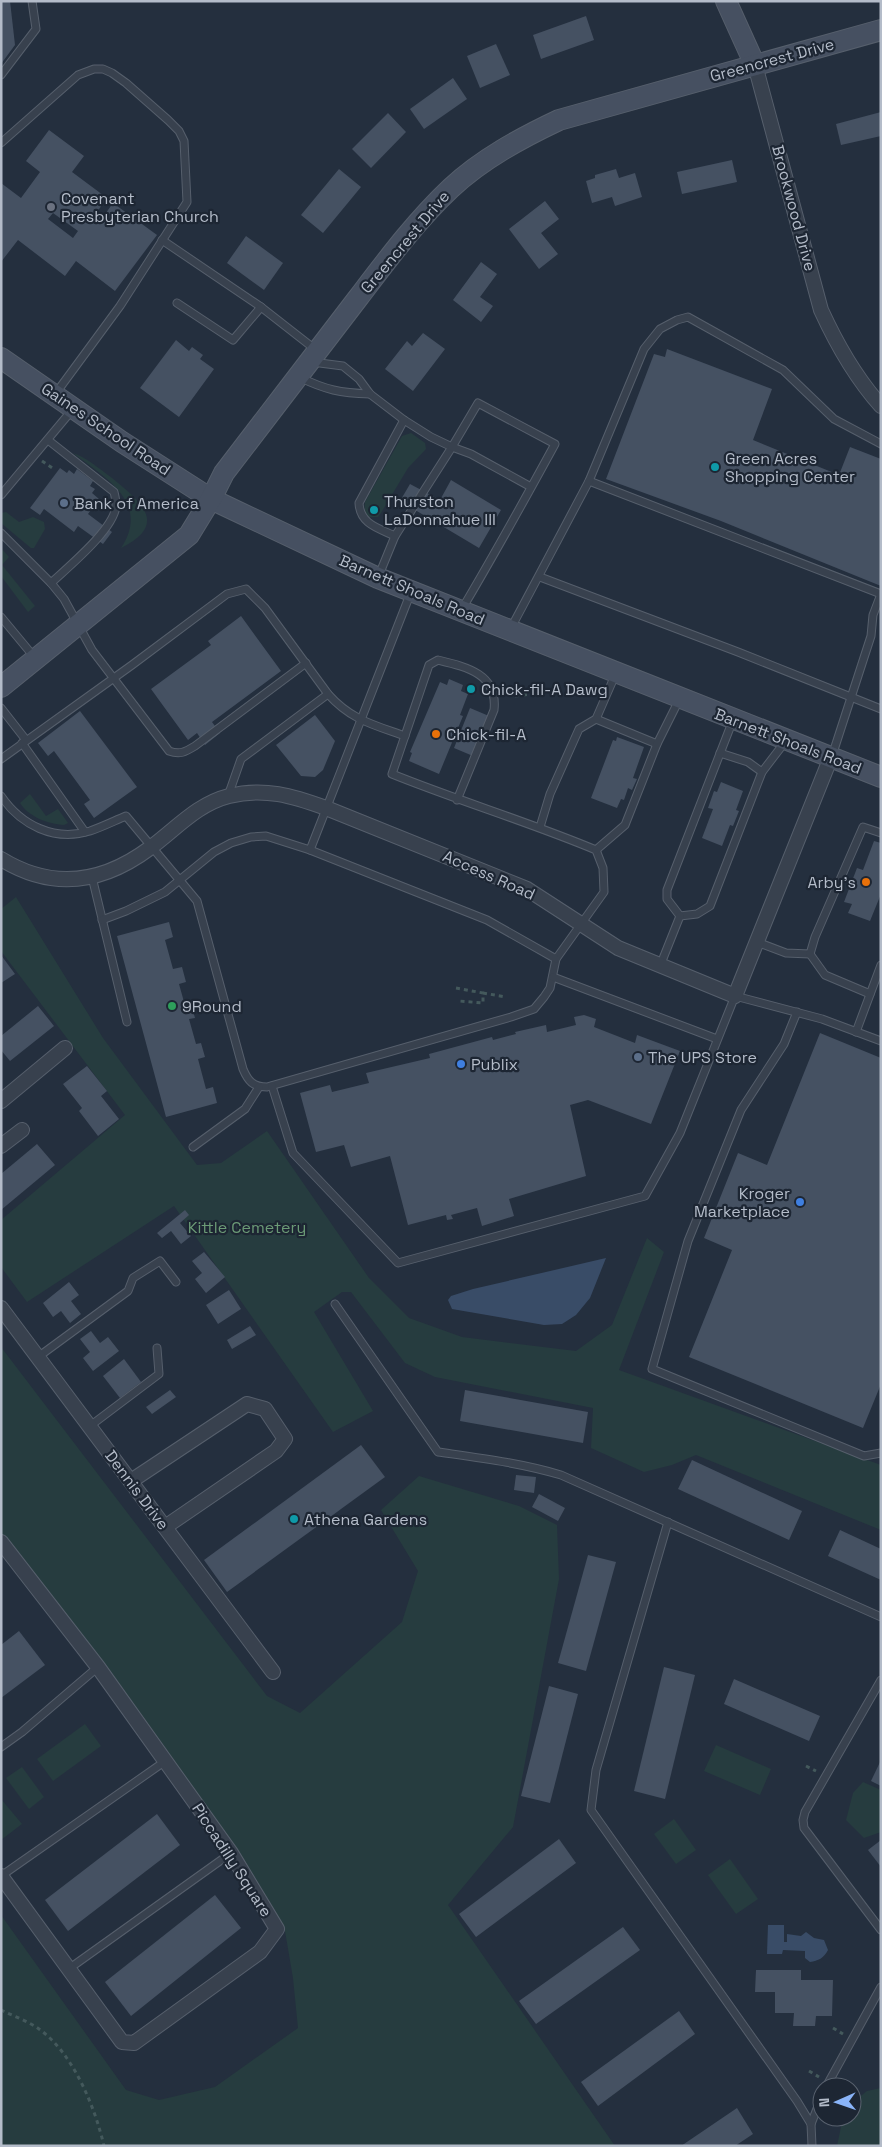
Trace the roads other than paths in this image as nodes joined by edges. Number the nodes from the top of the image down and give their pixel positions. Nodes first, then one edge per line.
1 (32, 1) edge
2 (726, 1) edge
3 (881, 30) edge
4 (755, 65) junction
5 (1, 75) edge
6 (1, 143) edge
7 (162, 240) junction
8 (176, 303) dead end
9 (260, 307) junction
10 (308, 363) junction
11 (3, 364) edge
12 (370, 394) junction
13 (54, 396) junction
14 (881, 406) edge
15 (74, 409) junction
16 (404, 420) junction
17 (48, 440) junction
18 (881, 444) edge
19 (452, 446) junction
20 (589, 481) junction
21 (531, 487) junction
22 (1, 495) edge
23 (211, 499) junction
24 (1, 533) edge
25 (395, 536) junction
26 (540, 577) junction
27 (378, 578) junction
28 (51, 583) junction
29 (411, 591) junction
30 (881, 594) edge
31 (461, 612) junction
32 (1, 617) edge
33 (78, 626) junction
34 (510, 631) junction
35 (36, 659) junction
36 (306, 663) junction
37 (616, 673) junction
38 (113, 678) junction
39 (1, 687) edge
40 (328, 694) junction
41 (850, 698) junction
42 (680, 699) junction
43 (1, 708) edge
44 (881, 709) edge
45 (596, 719) junction
46 (733, 720) junction
47 (360, 721) junction
48 (405, 736) junction
49 (786, 740) junction
50 (24, 741) junction
51 (658, 744) junction
52 (720, 754) junction
53 (831, 757) junction
54 (1, 759) edge
55 (762, 772) junction
56 (881, 777) edge
57 (1, 796) edge
58 (228, 796) junction
59 (457, 800) junction
60 (326, 808) junction
61 (540, 827) junction
62 (85, 832) junction
63 (881, 833) edge
64 (150, 848) junction
65 (310, 850) junction
66 (596, 850) junction
67 (1, 859) edge
68 (92, 877) junction
69 (179, 882) junction
70 (680, 916) junction
71 (102, 920) junction
72 (580, 924) junction
73 (757, 942) junction
74 (810, 954) junction
75 (556, 959) junction
76 (881, 965) edge
77 (660, 966) junction
78 (553, 977) junction
79 (870, 994) junction
80 (735, 996) junction
81 (797, 1012) junction
82 (127, 1022) dead end
83 (856, 1032) junction
84 (717, 1039) junction
85 (881, 1041) edge
86 (65, 1048) dead end
87 (272, 1086) junction
88 (259, 1087) junction
89 (1, 1101) edge
90 (22, 1130) dead end
91 (1, 1146) edge
92 (193, 1147) dead end
93 (176, 1282) dead end
94 (335, 1304) dead end
95 (1, 1308) edge
96 (157, 1348) dead end
97 (38, 1357) junction
98 (90, 1426) junction
99 (881, 1453) edge
100 (131, 1481) junction
101 (668, 1522) junction
102 (164, 1527) junction
103 (1, 1542) edge
104 (881, 1617) edge
105 (98, 1667) junction
106 (273, 1672) dead end
107 (881, 1680) edge
108 (1, 1748) edge
109 (164, 1762) junction
110 (231, 1853) junction
111 (1, 1876) edge
112 (881, 1930) edge
113 (70, 1968) junction
114 (881, 1987) edge
115 (832, 2077) edge
116 (811, 2124) joint
117 (812, 2146) edge

1 - 5 lane
2 - 4 main road, Brookwood Drive
3 - 4 main road, Greencrest Drive
4 - 10 main road, Greencrest Drive
4 - 14 street, Brookwood Drive
6 - 7 lane
7 - 9 lane
7 - 13 lane
8 - 9 lane
9 - 10 lane
10 - 12 lane
10 - 12 lane
10 - 23 main road, Greencrest Drive
11 - 13 main road, Gaines School Road
12 - 16 lane
13 - 15 main road, Gaines School Road
15 - 17 lane
15 - 23 main road, Gaines School Road
16 - 19 lane
16 - 25 lane
17 - 22 lane
17 - 28 lane
18 - 20 lane
19 - 21 lane
19 - 21 lane
19 - 25 lane
20 - 26 lane
20 - 30 lane
21 - 31 lane
23 - 27 main road, Barnett Shoals Road
23 - 33 main road
24 - 28 lane
25 - 27 lane
26 - 34 lane
26 - 41 lane
27 - 29 main road, Barnett Shoals Road
28 - 33 lane
29 - 31 main road, Barnett Shoals Road
29 - 47 lane
30 - 41 lane
31 - 34 main road, Barnett Shoals Road
32 - 35 lane
33 - 35 main road
33 - 38 lane
34 - 37 main road, Barnett Shoals Road
35 - 39 main road
36 - 38 lane
36 - 38 lane
36 - 40 lane
37 - 42 main road, Barnett Shoals Road
37 - 45 lane
38 - 50 lane
40 - 47 lane
40 - 58 lane
41 - 44 lane
41 - 53 lane
42 - 46 main road, Barnett Shoals Road
42 - 51 lane
43 - 50 lane
45 - 51 lane
45 - 61 lane
46 - 49 main road, Barnett Shoals Road
46 - 52 lane
47 - 48 lane
47 - 60 lane
48 - 59 lane
48 - 59 lane
49 - 53 main road, Barnett Shoals Road
49 - 55 lane
50 - 54 lane
50 - 62 lane
51 - 66 lane
52 - 55 lane
52 - 70 lane
53 - 56 main road, Barnett Shoals Road
53 - 73 street
55 - 70 lane
57 - 62 lane
58 - 60 street, Access Road
58 - 64 street, Access Road
59 - 61 lane
60 - 65 lane
60 - 72 street, Access Road
61 - 66 lane
62 - 64 lane
63 - 74 lane
64 - 68 street, Access Road
64 - 69 lane
65 - 69 lane
65 - 75 lane
66 - 72 lane
67 - 68 street, Access Road
68 - 71 lane
69 - 71 lane
69 - 88 lane
70 - 77 lane
71 - 82 lane
72 - 75 lane
72 - 77 street, Access Road
73 - 74 lane
73 - 80 street
74 - 79 lane
75 - 78 lane
76 - 79 lane
77 - 80 street, Access Road
78 - 84 lane
78 - 87 lane
79 - 83 lane
80 - 81 lane
80 - 84 lane
81 - 83 lane
81 - 99 lane
83 - 85 lane
84 - 87 lane
86 - 89 street
87 - 88 lane
88 - 92 lane
90 - 91 street
93 - 97 lane
94 - 101 lane
95 - 97 street, Dennis Drive
96 - 98 lane
97 - 98 street, Dennis Drive
98 - 100 street, Dennis Drive
100 - 102 street, Dennis Drive
100 - 102 street
101 - 104 lane
101 - 116 lane
102 - 106 street, Dennis Drive
103 - 105 street, Piccadilly Square
105 - 108 lane
105 - 109 street, Piccadilly Square
107 - 112 lane
109 - 110 street, Piccadilly Square
109 - 111 lane
110 - 113 lane
110 - 113 street, Piccadilly Square
111 - 113 street, Piccadilly Square
114 - 115 lane
116 - 117 lane

